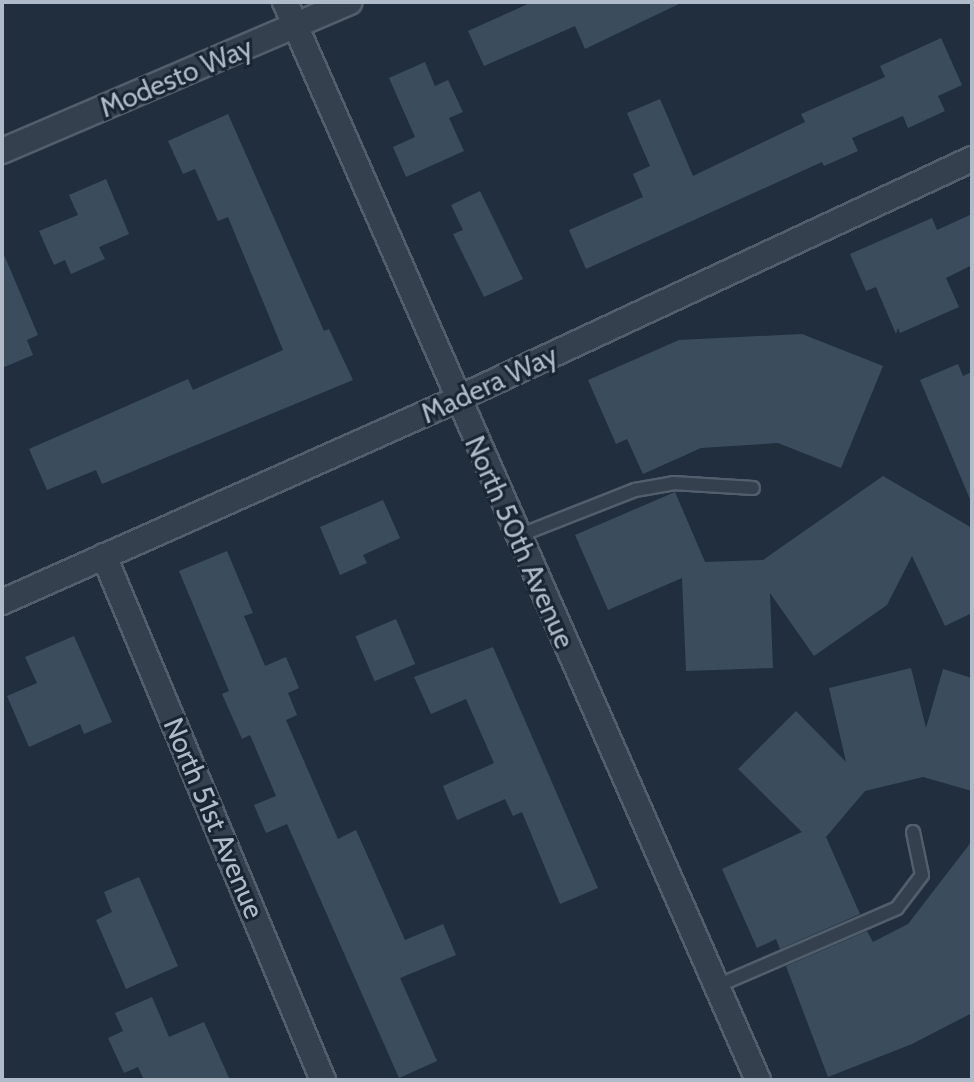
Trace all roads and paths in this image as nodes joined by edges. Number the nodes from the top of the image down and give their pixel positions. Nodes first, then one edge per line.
1 (285, 2) edge
2 (349, 2) edge
3 (296, 26) junction
4 (2, 151) edge
5 (972, 159) edge
6 (457, 399) junction
7 (753, 488) dead end
8 (518, 536) junction
9 (104, 556) junction
10 (2, 602) edge
11 (913, 832) dead end
12 (717, 986) junction
13 (323, 1080) edge
14 (758, 1080) edge

1 - 3 street, North 50th Avenue
2 - 3 street, Modesto Way
3 - 4 street, Modesto Way
3 - 6 street, North 50th Avenue
5 - 6 street, Madera Way
6 - 8 street, North 50th Avenue
6 - 9 street, Madera Way
7 - 8 lane
8 - 12 street, North 50th Avenue
9 - 10 street, Madera Way
9 - 13 street, North 51st Avenue
11 - 12 lane
12 - 14 street, North 50th Avenue

